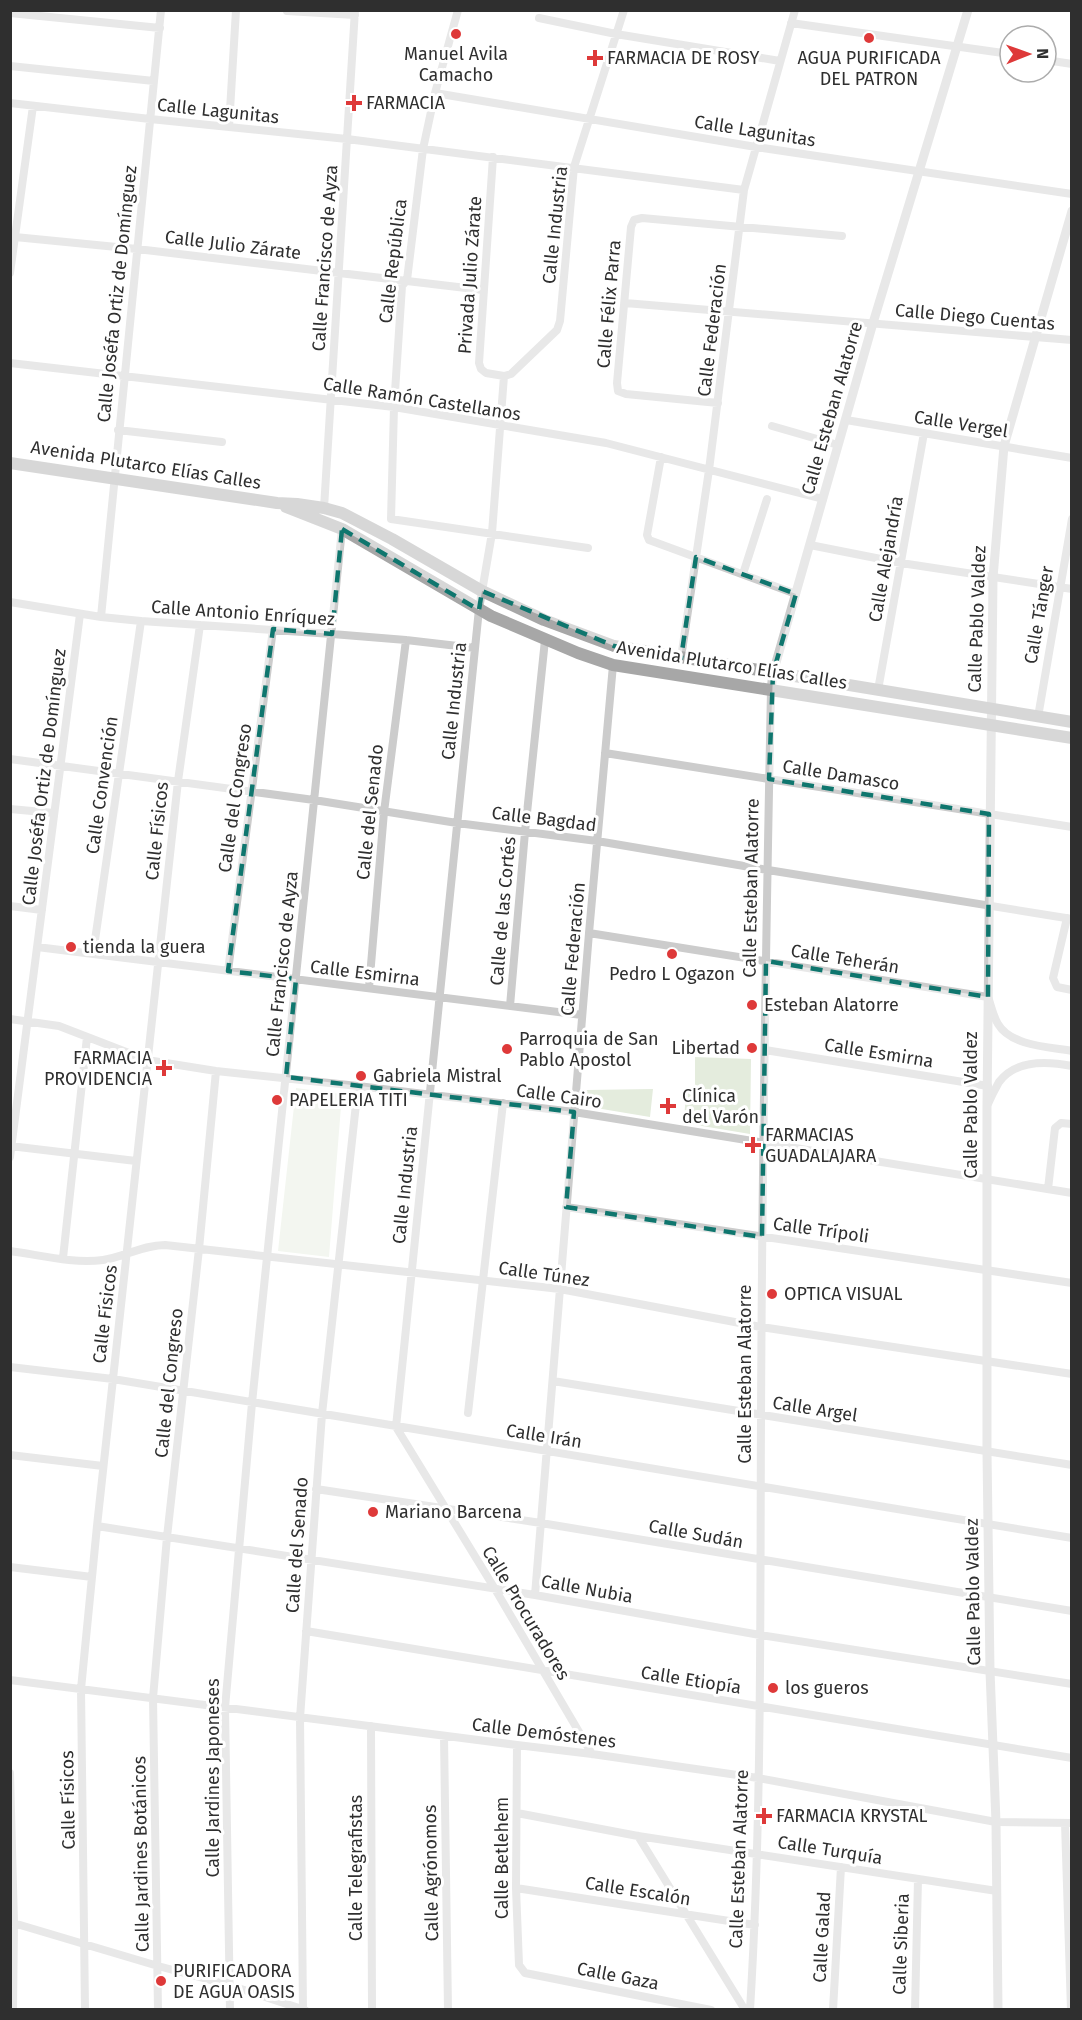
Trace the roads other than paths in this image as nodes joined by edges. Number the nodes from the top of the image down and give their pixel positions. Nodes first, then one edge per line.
1 (161, 10) edge
2 (236, 10) edge
3 (458, 10) edge
4 (624, 10) edge
5 (795, 10) edge
6 (968, 10) edge
7 (287, 11) edge
8 (10, 13) edge
9 (355, 13) edge
10 (539, 18) dead end
11 (791, 23) junction
12 (160, 28) junction
13 (616, 34) junction
14 (957, 46) junction
15 (998, 52) edge
16 (780, 62) junction
17 (10, 66) edge
18 (154, 81) junction
19 (435, 93) junction
20 (10, 103) edge
21 (33, 106) junction
22 (150, 119) junction
23 (588, 119) junction
24 (229, 127) junction
25 (347, 139) junction
26 (756, 147) junction
27 (423, 149) junction
28 (493, 158) junction
29 (574, 167) junction
30 (920, 172) junction
31 (744, 190) junction
32 (1071, 194) edge
33 (1071, 211) edge
34 (740, 227) junction
35 (842, 236) dead end
36 (15, 237) junction
37 (137, 249) junction
38 (10, 273) edge
39 (339, 273) junction
40 (407, 280) junction
41 (483, 290) junction
42 (625, 303) junction
43 (730, 312) junction
44 (873, 323) junction
45 (1033, 339) junction
46 (1071, 340) edge
47 (10, 363) edge
48 (125, 376) junction
49 (504, 376) junction
50 (331, 399) junction
51 (718, 403) junction
52 (394, 407) junction
53 (846, 420) junction
54 (500, 426) junction
55 (772, 426) dead end
56 (118, 430) junction
57 (924, 433) junction
58 (222, 442) dead end
59 (838, 445) junction
60 (1004, 446) junction
61 (661, 457) junction
62 (1071, 458) edge
63 (10, 463) edge
64 (710, 470) junction
65 (114, 478) junction
66 (767, 499) dead end
67 (823, 499) junction
68 (277, 503) junction
69 (324, 508) junction
70 (1071, 519) edge
71 (342, 529) junction
72 (492, 533) junction
73 (384, 536) junction
74 (810, 545) junction
75 (377, 548) junction
76 (588, 549) dead end
77 (696, 556) junction
78 (901, 563) junction
79 (743, 574) junction
80 (993, 578) junction
81 (1059, 587) junction
82 (1071, 589) edge
83 (482, 591) junction
84 (796, 594) junction
85 (10, 602) edge
86 (479, 609) junction
87 (80, 614) junction
88 (101, 617) junction
89 (141, 621) junction
90 (200, 625) junction
91 (273, 629) junction
92 (332, 634) junction
93 (406, 639) junction
94 (545, 640) junction
95 (475, 648) junction
96 (681, 658) junction
97 (613, 665) junction
98 (773, 673) junction
99 (771, 690) junction
100 (878, 690) junction
101 (991, 709) junction
102 (1038, 717) junction
103 (1071, 722) edge
104 (990, 726) junction
105 (1071, 738) edge
106 (605, 753) junction
107 (10, 759) edge
108 (60, 766) junction
109 (118, 774) junction
110 (769, 779) junction
111 (177, 781) junction
112 (250, 791) junction
113 (314, 800) junction
114 (10, 809) edge
115 (384, 812) junction
116 (54, 813) junction
117 (990, 814) junction
118 (457, 823) junction
119 (1071, 827) edge
120 (525, 832) junction
121 (597, 841) junction
122 (768, 870) junction
123 (10, 906) edge
124 (989, 906) junction
125 (42, 910) junction
126 (1069, 918) edge
127 (589, 933) junction
128 (37, 947) junction
129 (93, 954) junction
130 (766, 961) junction
131 (158, 962) junction
132 (228, 971) junction
133 (296, 979) junction
134 (369, 988) junction
135 (1071, 990) edge
136 (440, 997) junction
137 (988, 997) junction
138 (510, 1006) junction
139 (582, 1015) junction
140 (10, 1019) edge
141 (27, 1021) junction
142 (87, 1037) junction
143 (765, 1050) junction
144 (1071, 1051) edge
145 (147, 1060) junction
146 (1071, 1066) edge
147 (216, 1071) junction
148 (286, 1077) junction
149 (358, 1086) junction
150 (988, 1086) junction
151 (430, 1094) junction
152 (503, 1103) junction
153 (987, 1105) junction
154 (574, 1112) junction
155 (1071, 1124) edge
156 (764, 1143) junction
157 (11, 1147) edge
158 (75, 1154) junction
159 (10, 1158) edge
160 (136, 1161) junction
161 (988, 1180) junction
162 (1048, 1189) junction
163 (1071, 1193) edge
164 (566, 1208) junction
165 (762, 1237) junction
166 (199, 1249) junction
167 (10, 1251) edge
168 (128, 1252) junction
169 (267, 1257) junction
170 (63, 1258) junction
171 (339, 1265) junction
172 (987, 1270) junction
173 (411, 1273) junction
174 (483, 1281) junction
175 (1071, 1283) edge
176 (560, 1289) junction
177 (761, 1327) junction
178 (987, 1361) junction
179 (10, 1366) edge
180 (1071, 1374) edge
181 (113, 1379) junction
182 (553, 1381) junction
183 (182, 1391) junction
184 (252, 1403) junction
185 (468, 1413) dead end
186 (322, 1414) junction
187 (761, 1415) junction
188 (396, 1427) junction
189 (548, 1451) junction
190 (987, 1452) junction
191 (10, 1455) edge
192 (1071, 1465) edge
193 (103, 1466) junction
194 (760, 1487) junction
195 (316, 1489) junction
196 (446, 1509) junction
197 (541, 1523) junction
198 (988, 1525) junction
199 (97, 1526) junction
200 (167, 1537) junction
201 (1071, 1538) edge
202 (239, 1548) junction
203 (310, 1560) junction
204 (761, 1560) junction
205 (10, 1567) edge
206 (92, 1576) junction
207 (495, 1589) junction
208 (535, 1595) junction
209 (989, 1598) junction
210 (1071, 1611) edge
211 (306, 1631) junction
212 (760, 1635) junction
213 (543, 1671) junction
214 (990, 1671) junction
215 (10, 1680) edge
216 (1071, 1684) edge
217 (81, 1689) junction
218 (153, 1698) junction
219 (758, 1706) junction
220 (225, 1708) junction
221 (300, 1718) junction
222 (371, 1726) junction
223 (444, 1736) junction
224 (993, 1745) junction
225 (517, 1746) junction
226 (592, 1754) junction
227 (1071, 1758) edge
228 (10, 1773) edge
229 (758, 1778) junction
230 (11, 1795) edge
231 (517, 1813) junction
232 (996, 1822) junction
233 (1068, 1823) edge
234 (638, 1836) junction
235 (757, 1854) junction
236 (841, 1867) junction
237 (918, 1879) junction
238 (516, 1888) junction
239 (997, 1891) junction
240 (686, 1914) junction
241 (12, 1922) edge
242 (755, 1925) junction
243 (85, 1944) junction
244 (158, 1966) junction
245 (521, 1970) joint
246 (229, 1985) junction
247 (303, 2009) edge
248 (13, 2010) edge
249 (85, 2010) edge
250 (158, 2010) edge
251 (230, 2010) edge
252 (372, 2010) edge
253 (448, 2010) edge
254 (711, 2010) edge
255 (745, 2010) edge
256 (750, 2010) edge
257 (833, 2010) edge
258 (915, 2010) edge
259 (998, 2010) edge
260 (1071, 2010) edge

1 - 12 street, Calle Joséfa Ortiz de Domínguez
2 - 24 street
3 - 19 street, Calle República
4 - 13 street, Calle Industria
5 - 11 street, Calle Federación
6 - 14 street, Calle Esteban Alatorre
7 - 9 street
8 - 12 street
9 - 25 street, Calle Francisco de Ayza
10 - 13 street
11 - 14 street
11 - 16 street, Calle Federación
12 - 18 street, Calle Joséfa Ortiz de Domínguez
13 - 16 street
13 - 23 street, Calle Industria
14 - 15 street
14 - 30 street, Calle Esteban Alatorre
16 - 26 street, Calle Federación
17 - 18 street
18 - 22 street, Calle Joséfa Ortiz de Domínguez
19 - 23 street, Calle Lagunitas
19 - 27 street, Calle República
20 - 21 street, Calle Lagunitas
21 - 22 street, Calle Lagunitas
21 - 36 street
22 - 24 street, Calle Lagunitas
22 - 37 street, Calle Joséfa Ortiz de Domínguez
23 - 26 street, Calle Lagunitas
23 - 29 street, Calle Industria
24 - 25 street, Calle Lagunitas
25 - 27 street, Calle Lagunitas
25 - 39 street, Calle Francisco de Ayza
26 - 30 street, Calle Lagunitas
26 - 31 street, Calle Federación
27 - 28 street, Calle Lagunitas
27 - 40 street, Calle República
28 - 29 street, Calle Lagunitas
28 - 41 street, Privada Julio Zárate
29 - 31 street, Calle Lagunitas
29 - 49 street, Calle Industria
30 - 32 street, Calle Lagunitas
30 - 44 street, Calle Esteban Alatorre
31 - 34 street, Calle Federación
33 - 45 street, Calle Pablo Valdez
34 - 35 street
34 - 42 street, Calle Félix Parra
34 - 43 street, Calle Federación
36 - 37 street, Calle Julio Zárate
36 - 38 street
37 - 39 street, Calle Julio Zárate
37 - 48 street, Calle Joséfa Ortiz de Domínguez
39 - 40 street, Calle Julio Zárate
39 - 50 street, Calle Francisco de Ayza
40 - 41 street, Calle Julio Zárate
40 - 52 street, Calle República
41 - 49 street, Privada Julio Zárate
42 - 43 street, Calle Diego Cuentas
42 - 51 street, Calle Félix Parra
43 - 44 street, Calle Diego Cuentas
43 - 51 street, Calle Federación
44 - 45 street, Calle Diego Cuentas
44 - 53 street, Calle Esteban Alatorre
45 - 46 street, Calle Diego Cuentas
45 - 60 street, Calle Pablo Valdez
47 - 48 street, Calle Ramón Castellanos
48 - 50 street, Calle Ramón Castellanos
48 - 56 street, Calle Joséfa Ortiz de Domínguez
49 - 54 street, Calle Industria
50 - 52 street, Calle Ramón Castellanos
50 - 69 street, Calle Francisco de Ayza
51 - 64 street, Calle Federación
52 - 54 street, Calle Ramón Castellanos
52 - 72 street, Calle República
53 - 57 street, Calle Vergel
53 - 59 street, Calle Esteban Alatorre
54 - 61 street, Calle Ramón Castellanos
54 - 72 street, Calle Industria
55 - 59 street
56 - 58 street
56 - 65 street, Calle Joséfa Ortiz de Domínguez
57 - 60 street, Calle Vergel
57 - 78 street, Calle Alejandría
59 - 67 street, Calle Esteban Alatorre
60 - 62 street, Calle Vergel
60 - 80 street, Calle Pablo Valdez
61 - 64 street, Calle Ramón Castellanos
61 - 77 street
63 - 65 main road, Avenida Plutarco Elías Calles
64 - 67 street, Calle Ramón Castellanos
64 - 77 street, Calle Federación
65 - 68 main road, Avenida Plutarco Elías Calles
65 - 88 street, Calle Joséfa Ortiz de Domínguez
66 - 79 street
67 - 74 street, Calle Esteban Alatorre
68 - 69 main road, Avenida Plutarco Elías Calles
68 - 71 main road, Avenida Plutarco Elías Calles
69 - 73 main road, Avenida Plutarco Elías Calles
70 - 81 street, Calle Tánger
71 - 75 main road, Avenida Plutarco Elías Calles
71 - 92 street, Calle Francisco de Ayza
72 - 76 street
72 - 83 street, Calle Industria
73 - 75 main road
73 - 83 main road, Avenida Plutarco Elías Calles
74 - 78 street
74 - 84 street, Calle Esteban Alatorre
75 - 86 main road, Avenida Plutarco Elías Calles
77 - 79 street
77 - 96 street, Calle Federación
78 - 80 street
78 - 100 street, Calle Alejandría
79 - 84 street
80 - 81 street
80 - 101 street, Calle Pablo Valdez
81 - 82 street
81 - 102 street, Calle Tánger
83 - 86 street, Calle Industria
83 - 96 main road, Avenida Plutarco Elías Calles
84 - 98 street, Calle Esteban Alatorre
85 - 87 street, Calle Antonio Enríquez
86 - 94 main road, Avenida Plutarco Elías Calles
86 - 95 street, Calle Industria
87 - 88 street, Calle Antonio Enríquez
87 - 108 street, Calle Joséfa Ortiz de Domínguez
88 - 89 street, Calle Antonio Enríquez
89 - 90 street, Calle Antonio Enríquez
89 - 109 street, Calle Convención
90 - 91 street, Calle Antonio Enríquez
90 - 111 street, Calle Físicos
91 - 92 street, Calle Antonio Enríquez
91 - 112 street, Calle del Congreso
92 - 93 street, Calle Antonio Enríquez
92 - 113 street, Calle Francisco de Ayza
93 - 95 street, Calle Antonio Enríquez
93 - 115 street, Calle del Senado
94 - 97 main road, Avenida Plutarco Elías Calles
94 - 120 street, Calle de las Cortés
95 - 118 street, Calle Industria
96 - 98 main road, Avenida Plutarco Elías Calles
97 - 99 main road, Avenida Plutarco Elías Calles
97 - 106 street, Calle Federación
98 - 99 street, Calle Esteban Alatorre
98 - 100 main road, Avenida Plutarco Elías Calles
99 - 104 main road, Avenida Plutarco Elías Calles
99 - 110 street, Calle Esteban Alatorre
100 - 101 main road, Avenida Plutarco Elías Calles
101 - 102 main road, Avenida Plutarco Elías Calles
101 - 104 street, Calle Pablo Valdez
102 - 103 main road, Avenida Plutarco Elías Calles
104 - 105 main road, Avenida Plutarco Elías Calles
104 - 117 street, Calle Pablo Valdez
106 - 110 street, Calle Damasco
106 - 121 street, Calle Federación
107 - 108 street, Calle Bagdad
108 - 109 street, Calle Bagdad
108 - 116 street, Calle Joséfa Ortiz de Domínguez
109 - 111 street, Calle Bagdad
109 - 129 street, Calle Convención
110 - 117 street, Calle Damasco
110 - 122 street, Calle Esteban Alatorre
111 - 112 street, Calle Bagdad
111 - 131 street, Calle Físicos
112 - 113 street, Calle Bagdad
112 - 132 street, Calle del Congreso
113 - 115 street, Calle Bagdad
113 - 133 street, Calle Francisco de Ayza
114 - 116 street
115 - 118 street, Calle Bagdad
115 - 134 street, Calle del Senado
116 - 125 street, Calle Joséfa Ortiz de Domínguez
117 - 119 street, Calle Damasco
117 - 124 street, Calle Pablo Valdez
118 - 120 street, Calle Bagdad
118 - 136 street, Calle Industria
120 - 121 street, Calle Bagdad
120 - 138 street, Calle de las Cortés
121 - 122 street, Calle Bagdad
121 - 127 street, Calle Federación
122 - 124 street, Calle Bagdad
122 - 130 street, Calle Esteban Alatorre
123 - 125 street
124 - 126 street, Calle Bagdad
124 - 137 street, Calle Pablo Valdez
125 - 128 street, Calle Joséfa Ortiz de Domínguez
126 - 135 street
127 - 130 street, Calle Teherán
127 - 139 street, Calle Federación
128 - 129 street, Calle Esmirna
128 - 141 street, Calle Joséfa Ortiz de Domínguez
129 - 131 street, Calle Esmirna
130 - 137 street, Calle Teherán
130 - 143 street, Calle Esteban Alatorre
131 - 132 street, Calle Esmirna
131 - 145 street, Calle Físicos
132 - 133 street, Calle Esmirna
133 - 134 street, Calle Esmirna
133 - 148 street, Calle Francisco de Ayza
134 - 136 street, Calle Esmirna
136 - 138 street, Calle Esmirna
136 - 151 street, Calle Industria
137 - 144 street
137 - 150 street, Calle Pablo Valdez
138 - 139 street, Calle Esmirna
139 - 154 street, Calle Federación
140 - 141 street, Calle Cairo
141 - 142 street, Calle Cairo
141 - 157 street, Calle Joséfa Ortiz de Domínguez
142 - 145 street, Calle Cairo
142 - 158 street
143 - 150 street, Calle Esmirna
143 - 156 street, Calle Esteban Alatorre
145 - 147 street, Calle Cairo
145 - 160 street, Calle Físicos
146 - 153 street
147 - 148 street, Calle Cairo
147 - 166 street, Calle del Congreso
148 - 149 street, Calle Cairo
148 - 169 street, Calle Francisco de Ayza
149 - 151 street, Calle Cairo
149 - 171 street, Calle del Senado
150 - 153 street, Calle Pablo Valdez
151 - 152 street, Calle Cairo
151 - 173 street, Calle Industria
152 - 154 street, Calle Cairo
152 - 174 street
153 - 161 street, Calle Pablo Valdez
154 - 156 street, Calle Cairo
154 - 164 street, Calle Federación
155 - 162 street
156 - 161 street, Calle Cairo
156 - 165 street, Calle Esteban Alatorre
157 - 158 street
157 - 159 street, Calle Joséfa Ortiz de Domínguez
158 - 160 street
158 - 170 street
160 - 168 street, Calle Físicos
161 - 162 street, Calle Cairo
161 - 172 street, Calle Pablo Valdez
162 - 163 street, Calle Cairo
164 - 165 street, Calle Trípoli
164 - 176 street, Calle Federación
165 - 172 street, Calle Trípoli
165 - 177 street, Calle Esteban Alatorre
166 - 168 street, Calle Túnez
166 - 169 street, Calle Túnez
166 - 183 street, Calle del Congreso
167 - 170 street, Calle Túnez
168 - 170 street, Calle Túnez
168 - 181 street, Calle Físicos
169 - 171 street, Calle Túnez
169 - 184 street, Calle Francisco de Ayza
171 - 173 street, Calle Túnez
171 - 186 street, Calle del Senado
172 - 175 street, Calle Trípoli
172 - 178 street, Calle Pablo Valdez
173 - 174 street, Calle Túnez
173 - 188 street, Calle Industria
174 - 176 street, Calle Túnez
174 - 185 street
176 - 177 street, Calle Túnez
176 - 182 street, Calle Federación
177 - 178 street, Calle Túnez
177 - 187 street, Calle Esteban Alatorre
178 - 180 street, Calle Túnez
178 - 190 street, Calle Pablo Valdez
179 - 181 street, Calle Irán
181 - 183 street, Calle Irán
181 - 193 street, Calle Físicos
182 - 187 street, Calle Argel
182 - 189 street, Calle Federación
183 - 184 street, Calle Irán
183 - 200 street, Calle del Congreso
184 - 186 street, Calle Irán
184 - 202 street, Calle Jardines Japoneses
186 - 188 street, Calle Irán
186 - 195 street, Calle del Senado
187 - 190 street, Calle Argel
187 - 194 street, Calle Esteban Alatorre
188 - 189 street, Calle Irán
188 - 196 street, Calle Procuradores
189 - 194 street, Calle Irán
189 - 197 street, Calle Federación
190 - 192 street, Calle Argel
190 - 198 street, Calle Pablo Valdez
191 - 193 street
193 - 199 street, Calle Físicos
194 - 198 street, Calle Irán
194 - 204 street, Calle Esteban Alatorre
195 - 196 street, Calle Sudán
195 - 203 street, Calle del Senado
196 - 197 street, Calle Sudán
196 - 207 street, Calle Procuradores
197 - 204 street, Calle Sudán
197 - 208 street, Calle Federación
198 - 201 street, Calle Irán
198 - 209 street, Calle Pablo Valdez
199 - 200 street, Calle Nubia
199 - 206 street, Calle Físicos
200 - 202 street, Calle Nubia
200 - 218 street, Calle del Congreso
202 - 203 street, Calle Nubia
202 - 220 street, Calle Jardines Japoneses
203 - 207 street, Calle Nubia
203 - 211 street, Calle del Senado
204 - 209 street, Calle Sudán
204 - 212 street, Calle Esteban Alatorre
205 - 206 street
206 - 217 street, Calle Físicos
207 - 208 street, Calle Nubia
207 - 213 street, Calle Procuradores
208 - 212 street, Calle Nubia
209 - 210 street, Calle Sudán
209 - 214 street, Calle Pablo Valdez
211 - 213 street, Calle Etiopía
211 - 221 street, Calle del Senado
212 - 214 street, Calle Nubia
212 - 219 street, Calle Esteban Alatorre
213 - 219 street, Calle Etiopía
213 - 226 street, Calle Procuradores
214 - 216 street, Calle Nubia
214 - 224 street, Calle Pablo Valdez
215 - 217 street, Calle Demóstenes
217 - 218 street, Calle Demóstenes
217 - 243 street, Calle Físicos
218 - 220 street, Calle Demóstenes
218 - 244 street, Calle Jardines Botánicos
219 - 224 street, Calle Etiopía
219 - 229 street, Calle Esteban Alatorre
220 - 221 street, Calle Demóstenes
220 - 246 street, Calle Jardines Japoneses
221 - 222 street, Calle Demóstenes
221 - 247 street, Calle del Senado
222 - 223 street, Calle Demóstenes
222 - 252 street, Calle Telegrafistas
223 - 225 street, Calle Demóstenes
223 - 253 street, Calle Agrónomos
224 - 227 street, Calle Etiopía
224 - 232 street, Calle Pablo Valdez
225 - 226 street, Calle Demóstenes
225 - 231 street, Calle Betlehem
226 - 229 street, Calle Demóstenes
228 - 230 street
229 - 232 street, Calle Demóstenes
229 - 235 street, Calle Esteban Alatorre
230 - 241 street
231 - 234 street, Calle Turquía
231 - 238 street, Calle Betlehem
232 - 233 street, Calle Demóstenes
232 - 239 street, Calle Pablo Valdez
233 - 260 street
234 - 235 street, Calle Turquía
234 - 240 street
235 - 236 street, Calle Turquía
235 - 242 street, Calle Esteban Alatorre
236 - 237 street, Calle Turquía
236 - 257 street, Calle Galad
237 - 239 street, Calle Turquía
237 - 258 street, Calle Siberia
238 - 240 street, Calle Escalón
238 - 245 street, Calle Betlehem
239 - 259 street, Calle Pablo Valdez
240 - 242 street, Calle Escalón
240 - 255 street
241 - 243 street
241 - 248 street
242 - 256 street, Calle Esteban Alatorre
243 - 244 street
243 - 249 street, Calle Físicos
244 - 246 street
244 - 250 street, Calle Jardines Botánicos
245 - 254 street, Calle Gaza
246 - 247 street
246 - 251 street, Calle Jardines Japoneses

